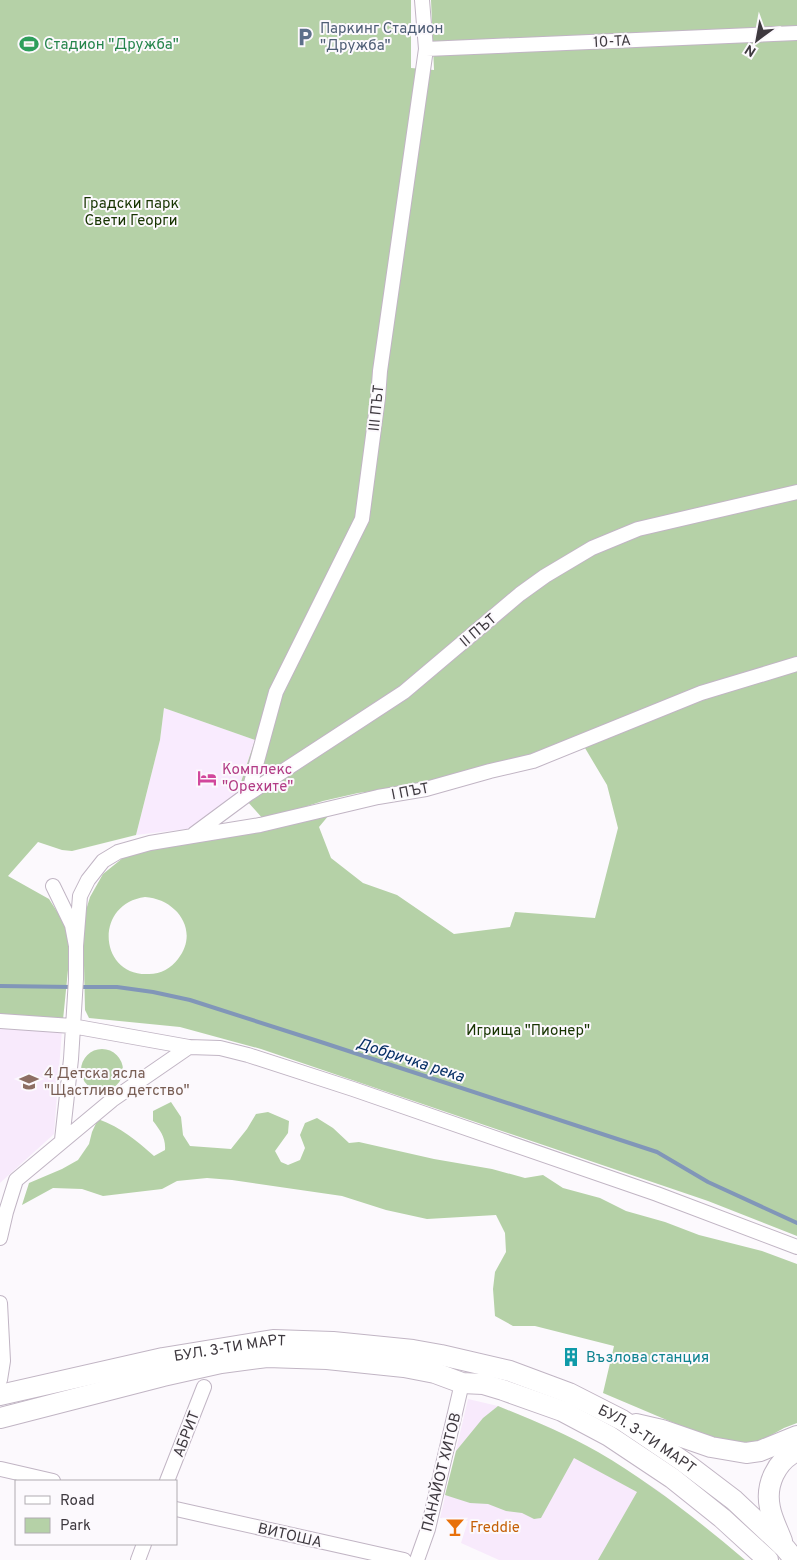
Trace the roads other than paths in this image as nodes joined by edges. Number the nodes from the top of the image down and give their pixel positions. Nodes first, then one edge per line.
1 (422, 0) edge
2 (797, 33) edge
3 (426, 49) junction
4 (797, 492) edge
5 (797, 664) edge
6 (248, 794) junction
7 (190, 836) junction
8 (53, 886) dead end
9 (76, 946) junction
10 (73, 1019) junction
11 (0, 1022) edge
12 (189, 1047) junction
13 (62, 1140) junction
14 (16, 1180) junction
15 (0, 1193) edge
16 (0, 1238) edge
17 (797, 1247) edge
18 (0, 1303) edge
19 (467, 1362) junction
20 (0, 1380) edge
21 (462, 1383) junction
22 (204, 1387) dead end
23 (0, 1395) edge
24 (0, 1418) edge
25 (622, 1420) junction
26 (797, 1436) edge
27 (797, 1451) edge
28 (0, 1469) edge
29 (49, 1480) edge
30 (168, 1480) edge
31 (178, 1509) edge
32 (144, 1545) edge
33 (790, 1554) edge
34 (138, 1560) edge
35 (404, 1560) edge
36 (417, 1560) edge
37 (768, 1560) edge

1 - 3 street, ІІІ ПЪТ
2 - 3 street, 10-ТА
3 - 6 street, ІІІ ПЪТ
4 - 6 street, ІІ ПЪТ
5 - 7 street, І ПЪТ
6 - 7 street, ІІ ПЪТ
7 - 9 street, І ПЪТ
8 - 9 street
9 - 10 street
10 - 11 street
10 - 12 street
10 - 13 street
12 - 13 street
12 - 17 street
13 - 14 street
14 - 15 street
14 - 16 street
18 - 20 street
19 - 21 main road
19 - 23 main road, БУЛ. 3-ТИ МАРТ
19 - 25 main road, БУЛ. 3-ТИ МАРТ
21 - 24 main road, БУЛ. 3-ТИ МАРТ
21 - 36 street, ПАНАЙОТ ХИТОВ
21 - 37 main road, БУЛ. 3-ТИ МАРТ
22 - 30 street, АБРИТ
25 - 26 main road
25 - 33 main road, БУЛ. 3-ТИ МАРТ
27 - 33 main road
28 - 29 street
31 - 35 street, ВИТОША
32 - 34 street

